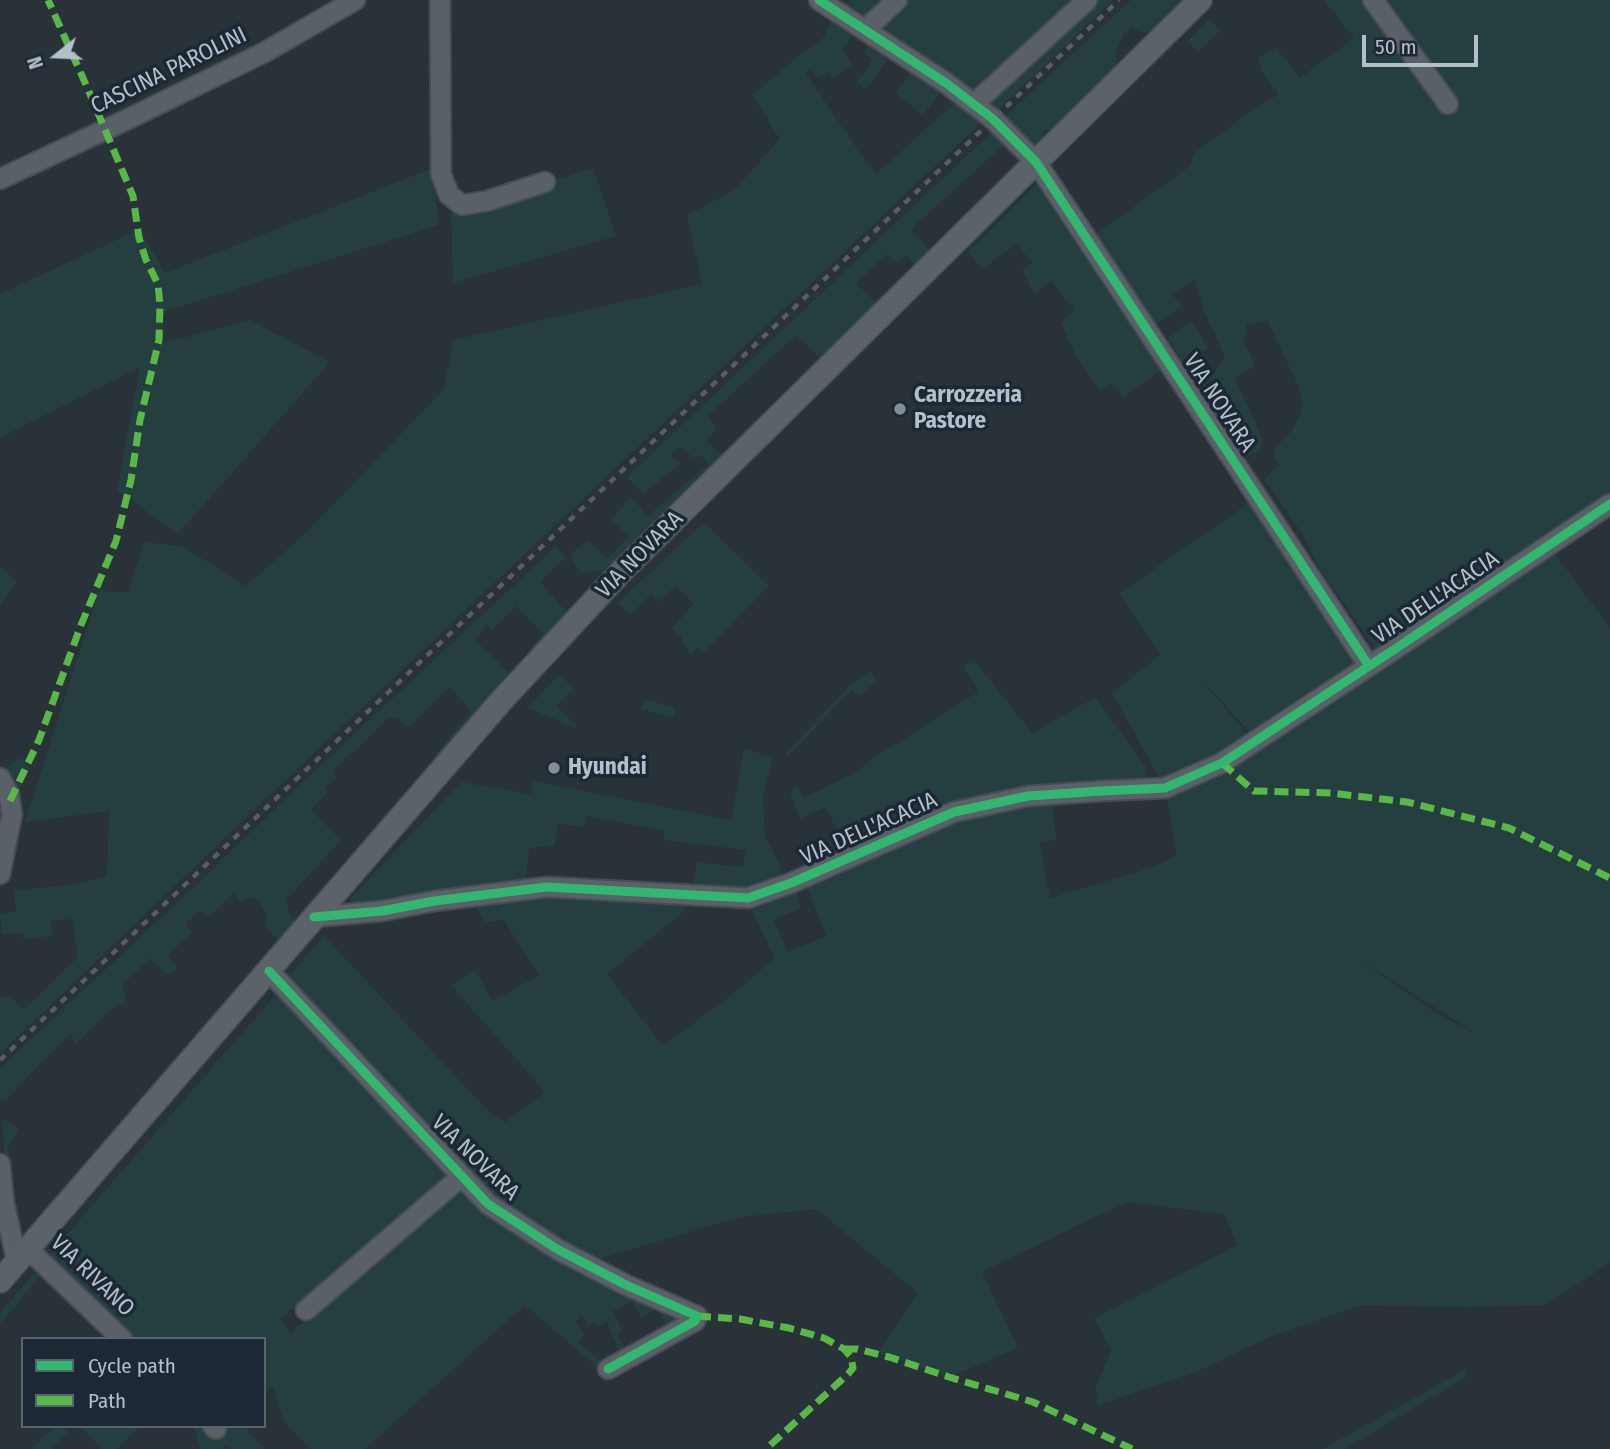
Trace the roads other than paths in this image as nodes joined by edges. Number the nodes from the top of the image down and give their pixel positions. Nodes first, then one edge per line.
1 (355, 0) edge
2 (440, 0) edge
3 (897, 0) edge
4 (1087, 0) edge
5 (1200, 0) edge
6 (1373, 0) edge
7 (832, 3) edge
8 (865, 30) junction
9 (974, 104) junction
10 (1448, 104) dead end
11 (1036, 162) junction
12 (0, 179) edge
13 (545, 182) dead end
14 (1610, 504) edge
15 (1369, 666) junction
16 (0, 778) edge
17 (0, 874) edge
18 (314, 917) junction
19 (269, 971) junction
20 (0, 1164) edge
21 (461, 1176) junction
22 (23, 1255) junction
23 (0, 1282) edge
24 (306, 1310) dead end
25 (120, 1337) edge
26 (608, 1369) dead end

1 - 12 street, CASCINA PAROLINI
2 - 13 street
3 - 8 street
4 - 9 street
5 - 11 main road, VIA NOVARA
6 - 10 street
7 - 8 street
8 - 9 street
9 - 11 street
11 - 15 street, VIA NOVARA
11 - 18 main road, VIA NOVARA
14 - 15 street, VIA DELL'ACACIA
15 - 18 street, VIA DELL'ACACIA
16 - 17 street
18 - 19 main road, VIA NOVARA
19 - 21 street, VIA NOVARA
19 - 22 main road, VIA NOVARA
20 - 22 street
21 - 24 street, VIA NOVARA
21 - 26 street, VIA NOVARA
22 - 23 main road, VIA NOVARA
22 - 25 street, VIA RIVANO

